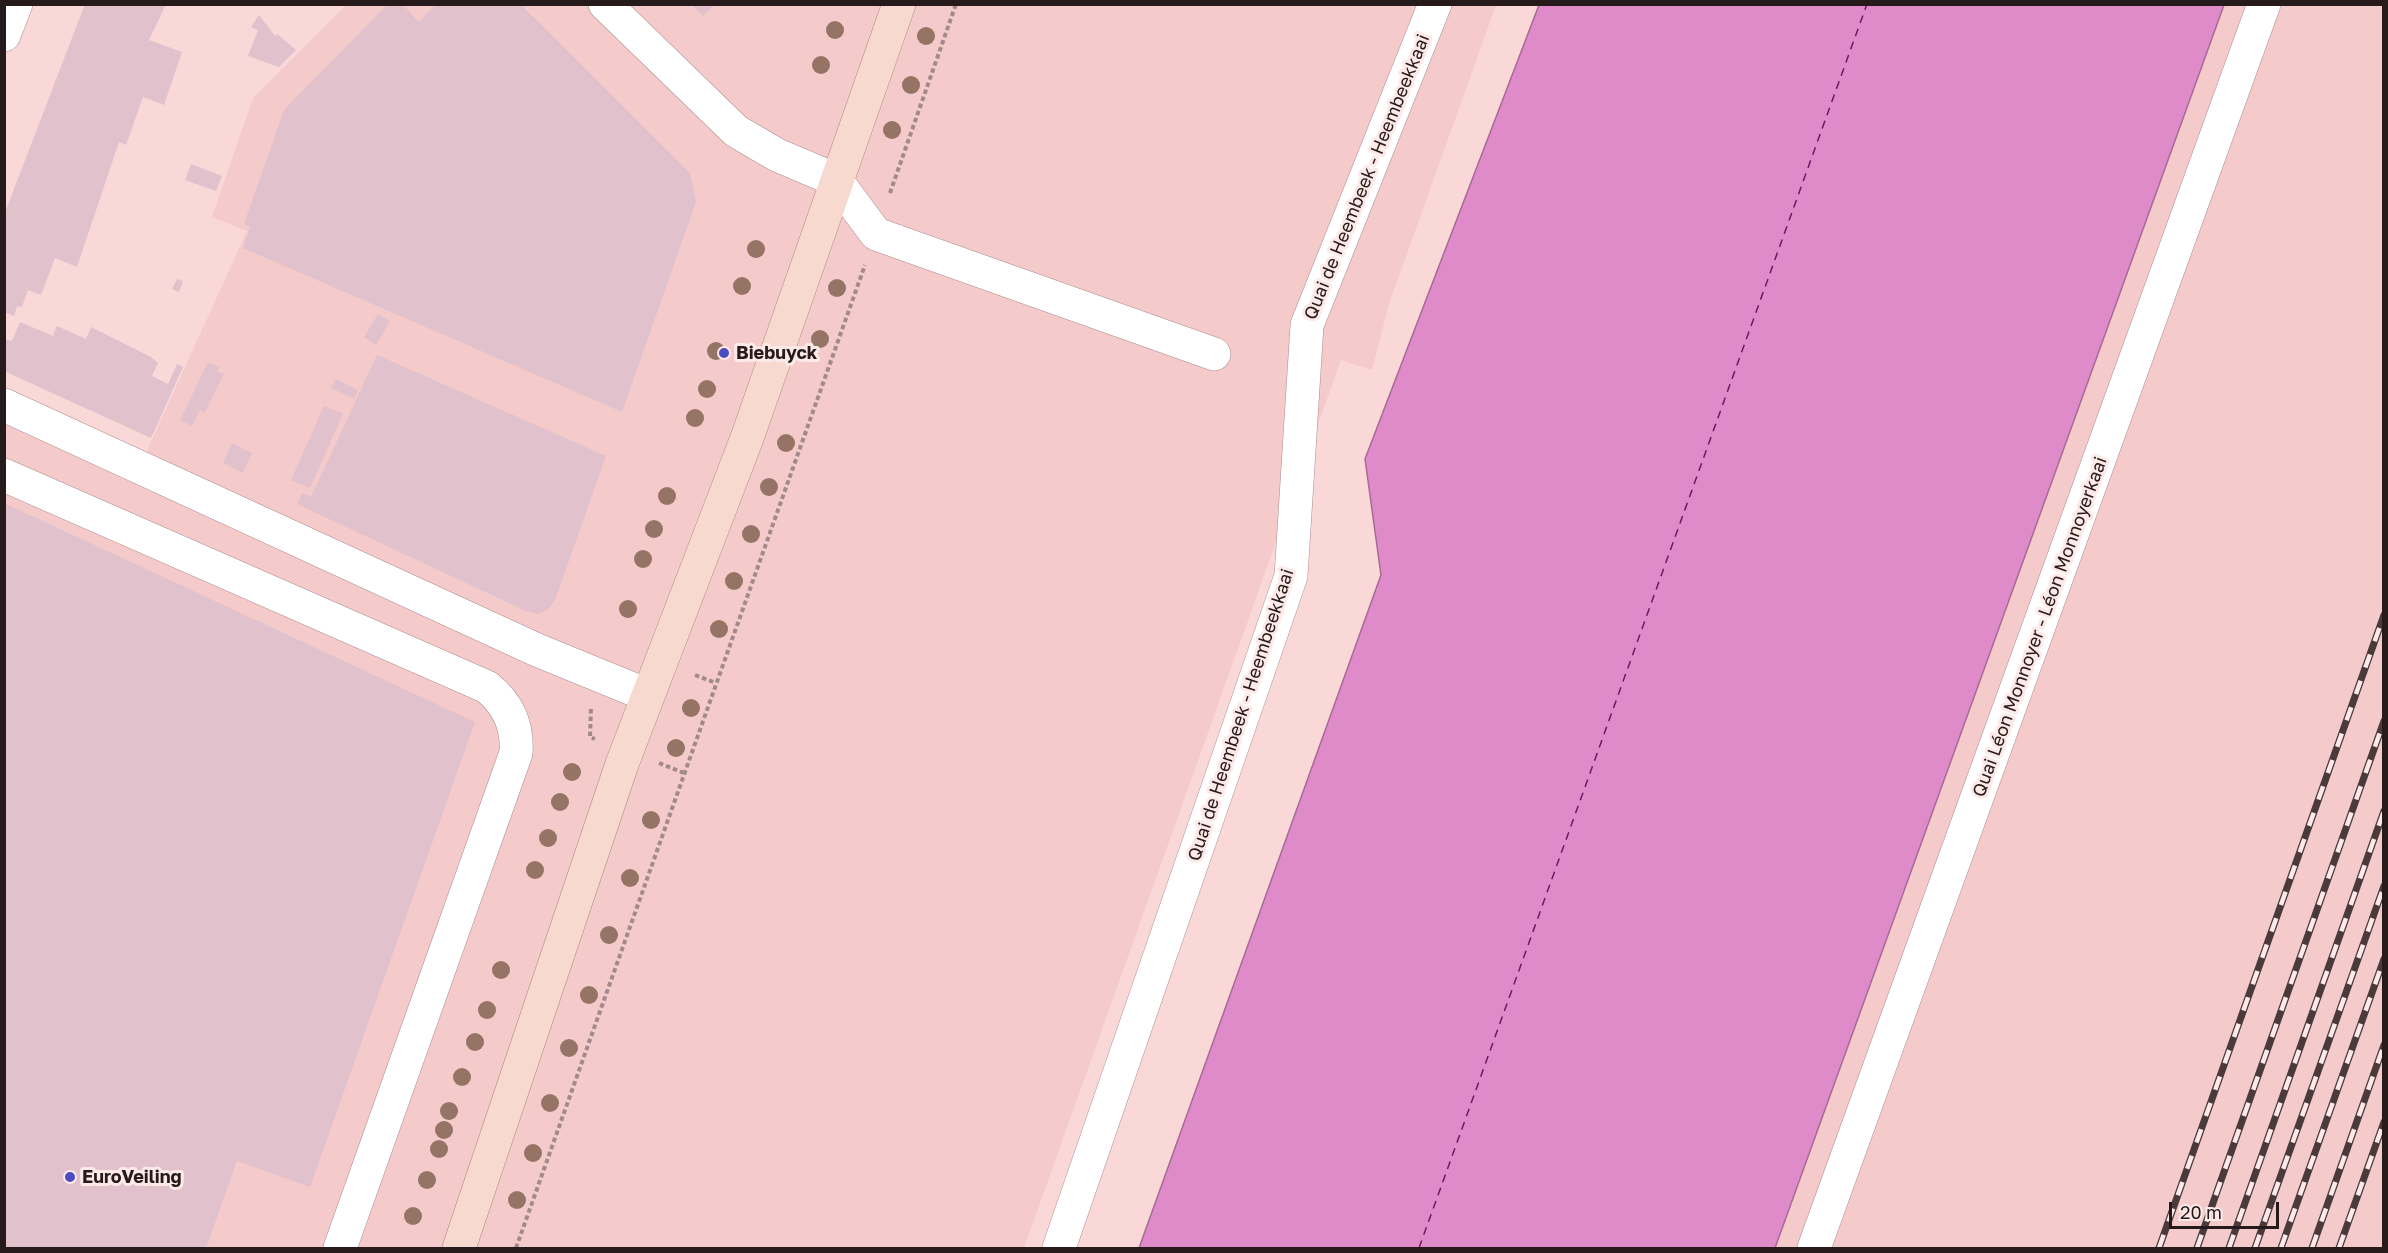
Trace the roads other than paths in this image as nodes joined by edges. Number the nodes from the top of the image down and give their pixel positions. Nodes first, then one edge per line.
1 (16, 4) edge
2 (605, 4) edge
3 (899, 4) edge
4 (1435, 4) edge
5 (2264, 4) edge
6 (4, 35) edge
7 (836, 180) junction
8 (1214, 354) dead end
9 (4, 405) edge
10 (4, 475) edge
11 (647, 695) junction
12 (340, 1248) edge
13 (459, 1248) edge
14 (1059, 1248) edge
15 (1814, 1248) edge

1 - 6 street
2 - 7 street
3 - 7 main road
4 - 14 street, Quai de Heembeek - Heembeekkaai
5 - 15 street, Quai Léon Monnoyer - Léon Monnoyerkaai
7 - 8 street
7 - 11 main road
9 - 11 street
10 - 12 street
11 - 13 main road

